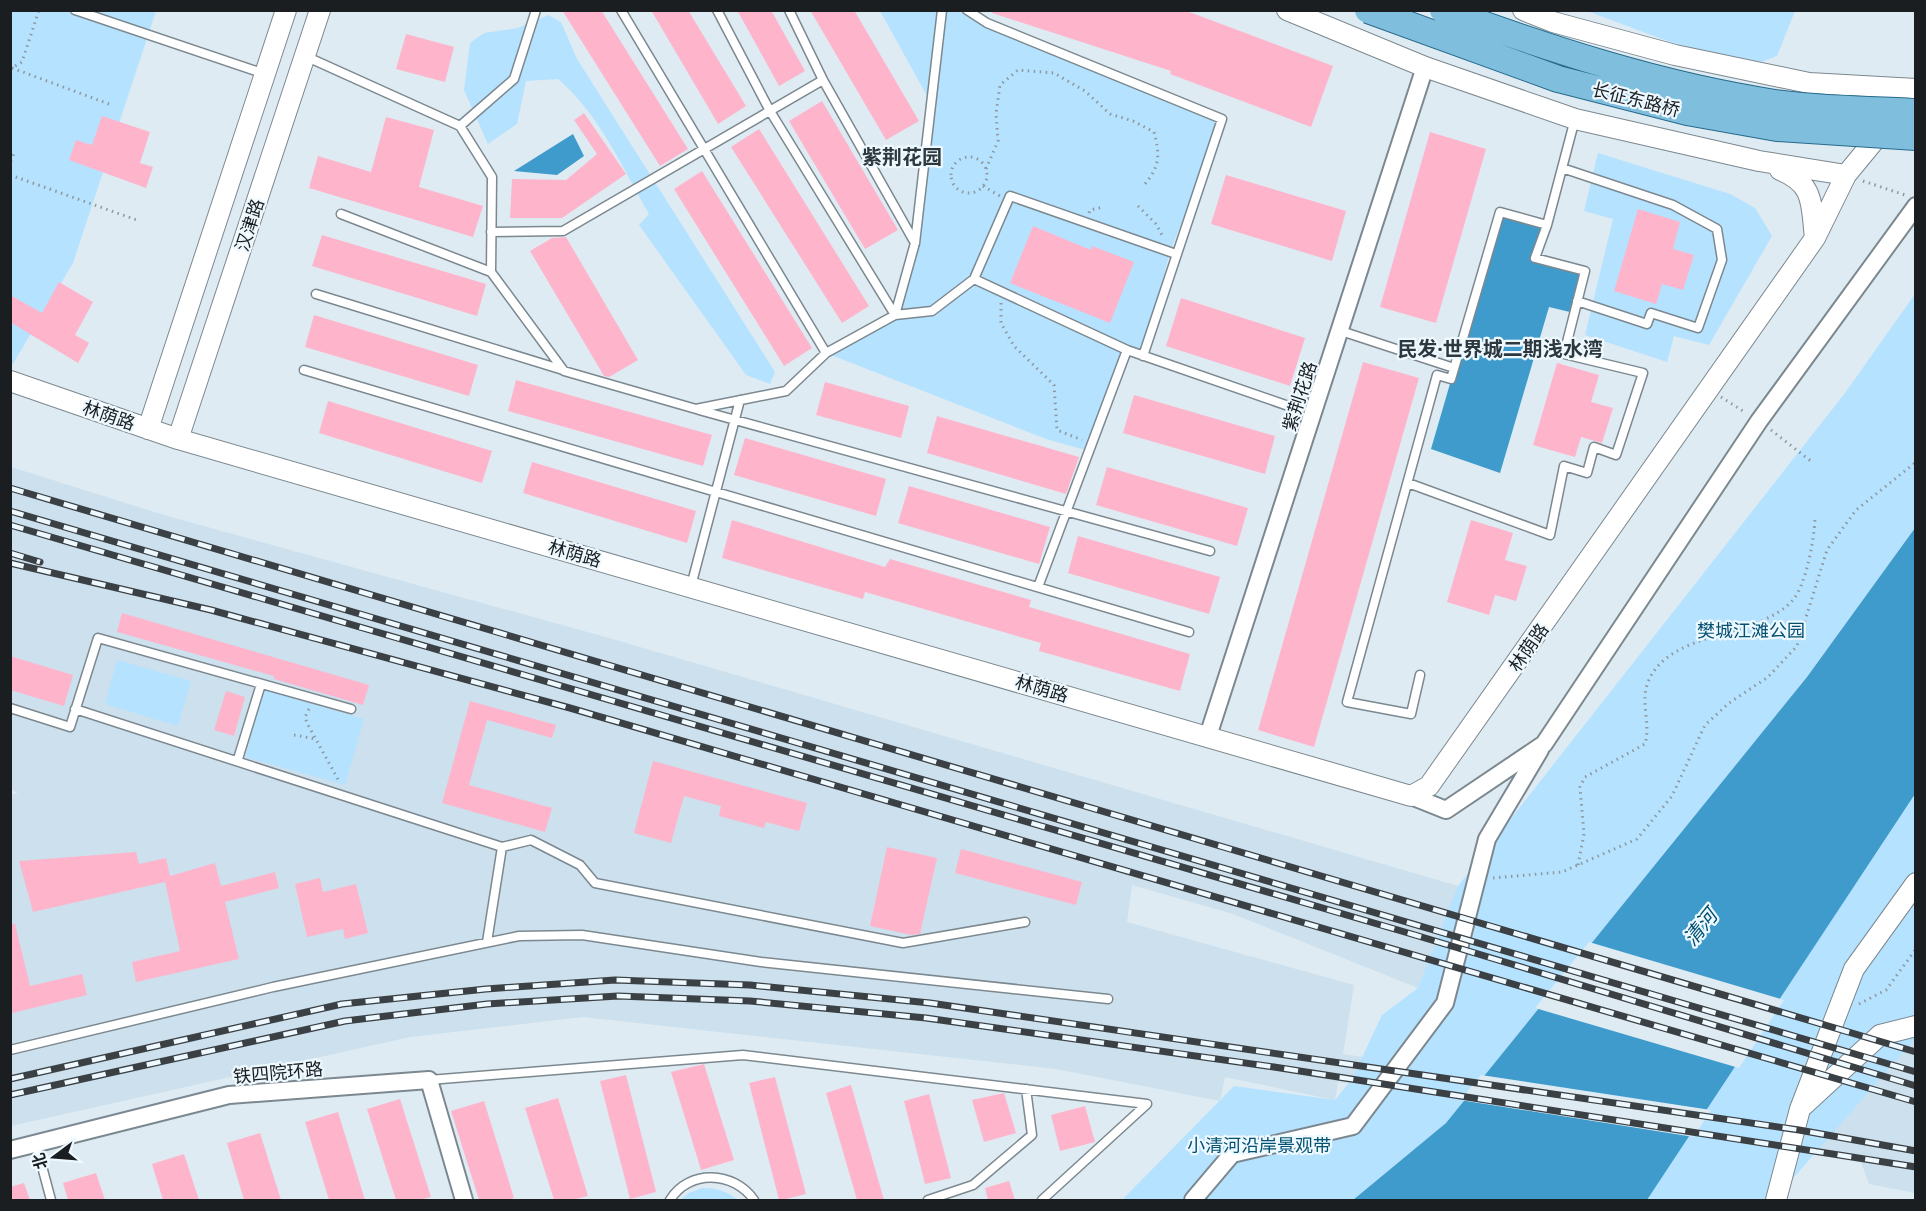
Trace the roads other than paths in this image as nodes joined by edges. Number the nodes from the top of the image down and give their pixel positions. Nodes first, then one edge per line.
1 (75, 10) edge
2 (286, 10) edge
3 (320, 10) edge
4 (536, 10) edge
5 (621, 10) edge
6 (717, 10) edge
7 (789, 10) edge
8 (942, 10) edge
9 (967, 10) edge
10 (1287, 10) edge
11 (1368, 10) edge
12 (1443, 10) edge
13 (1523, 10) edge
14 (305, 56) junction
15 (1425, 67) junction
16 (265, 74) junction
17 (823, 80) junction
18 (1916, 89) edge
19 (770, 111) junction
20 (1916, 112) edge
21 (1575, 119) junction
22 (460, 126) junction
23 (1916, 137) edge
24 (704, 149) junction
25 (1759, 161) junction
26 (1562, 168) junction
27 (1846, 175) junction
28 (1916, 206) edge
29 (341, 214) dead end
30 (1547, 225) junction
31 (492, 232) junction
32 (1815, 238) junction
33 (915, 243) junction
34 (1173, 253) junction
35 (491, 272) junction
36 (975, 279) junction
37 (315, 294) dead end
38 (1577, 301) junction
39 (895, 315) junction
40 (1341, 331) junction
41 (1127, 350) junction
42 (826, 353) junction
43 (1143, 356) junction
44 (1454, 368) junction
45 (304, 370) dead end
46 (564, 370) junction
47 (10, 381) edge
48 (740, 400) junction
49 (696, 409) junction
50 (1300, 410) dead end
51 (735, 420) junction
52 (148, 429) junction
53 (178, 439) junction
54 (1408, 483) junction
55 (716, 492) junction
56 (1066, 512) junction
57 (1210, 551) dead end
58 (691, 587) junction
59 (1038, 587) junction
60 (1189, 632) dead end
61 (1420, 675) dead end
62 (261, 684) junction
63 (10, 708) edge
64 (75, 709) junction
65 (351, 709) dead end
66 (1208, 736) junction
67 (1544, 744) junction
68 (238, 759) junction
69 (1411, 796) junction
70 (502, 847) junction
71 (1916, 883) edge
72 (1025, 922) dead end
73 (487, 942) junction
74 (1108, 999) dead end
75 (1916, 1026) edge
76 (10, 1050) edge
77 (429, 1080) junction
78 (1026, 1089) junction
79 (1800, 1109) junction
80 (36, 1144) junction
81 (10, 1150) edge
82 (51, 1200) edge
83 (464, 1200) edge
84 (670, 1200) edge
85 (754, 1200) edge
86 (928, 1200) edge
87 (1042, 1200) edge
88 (1193, 1200) edge
89 (1776, 1200) edge

1 - 16 lane
2 - 16 street, 汉津路
3 - 14 street, 汉津路
4 - 22 lane
5 - 24 lane
6 - 19 lane
7 - 17 lane
8 - 33 lane
9 - 34 lane
10 - 15 street
11 - 23 main road, 长征东路桥, bridge
12 - 20 main road, 长征东路桥, bridge
13 - 18 street
14 - 22 lane
14 - 53 street, 汉津路
15 - 21 street
15 - 40 street, 紫荆花路
16 - 52 street, 汉津路
17 - 19 lane
17 - 33 lane
18 - 27 street, 林荫路
19 - 24 lane
19 - 39 lane
21 - 25 street
21 - 26 lane
22 - 31 lane
24 - 31 lane
24 - 42 lane
25 - 27 street
25 - 32 street
26 - 30 lane
26 - 38 lane
27 - 32 street, 林荫路
28 - 67 street
29 - 35 lane
30 - 38 lane
30 - 44 lane
31 - 35 lane
32 - 69 street, 林荫路
33 - 39 lane
34 - 36 lane
34 - 43 lane
35 - 46 lane
36 - 39 lane
36 - 41 lane
37 - 46 lane
38 - 54 lane
39 - 42 lane
40 - 44 lane
40 - 66 street, 紫荆花路
41 - 43 lane
41 - 56 lane
42 - 48 lane
43 - 50 lane
44 - 54 lane
45 - 55 lane
46 - 49 lane
47 - 52 street, 林荫路
48 - 49 lane
48 - 51 lane
49 - 51 lane
51 - 55 lane
51 - 56 lane
52 - 53 street, 林荫路
53 - 58 street, 林荫路
54 - 61 lane
55 - 58 lane
55 - 59 lane
56 - 57 lane
56 - 59 lane
58 - 66 street, 林荫路
59 - 60 lane
62 - 64 lane
62 - 65 lane
62 - 68 lane
63 - 64 lane
64 - 68 lane
66 - 69 street, 林荫路
67 - 69 street
67 - 88 street
68 - 70 lane
70 - 72 lane
70 - 73 lane
71 - 79 street
73 - 74 lane
73 - 76 lane
75 - 79 street
77 - 78 lane
77 - 80 street, 铁四院环路
77 - 83 street
78 - 86 lane
78 - 87 lane
79 - 89 street
80 - 81 street, 铁四院环路
80 - 82 lane
84 - 85 lane

